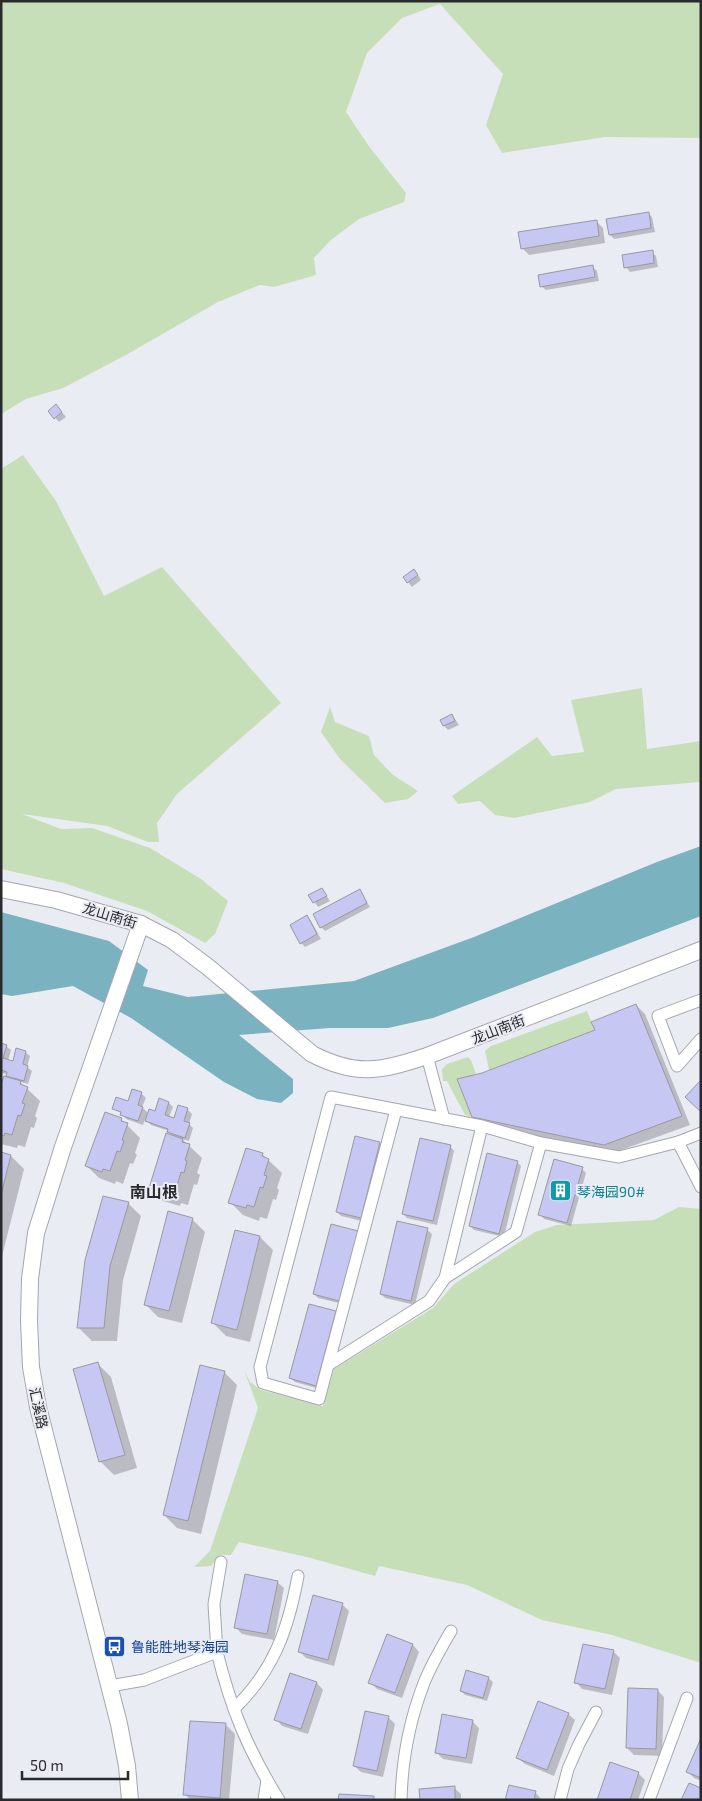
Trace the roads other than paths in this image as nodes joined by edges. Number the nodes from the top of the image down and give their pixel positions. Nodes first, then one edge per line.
1 (1, 888) edge
2 (141, 924) junction
3 (701, 950) edge
4 (701, 1000) edge
5 (701, 1039) edge
6 (427, 1056) junction
7 (396, 1110) junction
8 (444, 1119) junction
9 (482, 1126) junction
10 (701, 1133) edge
11 (678, 1142) junction
12 (541, 1143) junction
13 (701, 1187) edge
14 (445, 1278) junction
15 (328, 1365) junction
16 (221, 1562) dead end
17 (298, 1576) dead end
18 (451, 1631) dead end
19 (217, 1652) junction
20 (110, 1686) junction
21 (687, 1698) dead end
22 (234, 1709) junction
23 (596, 1712) dead end
24 (267, 1780) junction
25 (130, 1800) edge
26 (264, 1800) edge
27 (279, 1800) edge
28 (401, 1800) edge
29 (560, 1800) edge
30 (649, 1800) edge

1 - 2 street, 龙山南街
2 - 6 street, 龙山南街
2 - 20 street, 汇溪路
3 - 6 street, 龙山南街
4 - 5 street
6 - 8 street
7 - 8 street
7 - 15 street
7 - 15 street
8 - 9 street
9 - 12 street
9 - 14 street
10 - 11 street
11 - 12 street
11 - 13 street
12 - 14 street
14 - 15 street
16 - 19 street
17 - 22 street
18 - 28 street
19 - 20 street
19 - 22 street
20 - 25 street, 汇溪路
21 - 30 street
22 - 24 street
23 - 29 street
24 - 26 street
24 - 27 street

